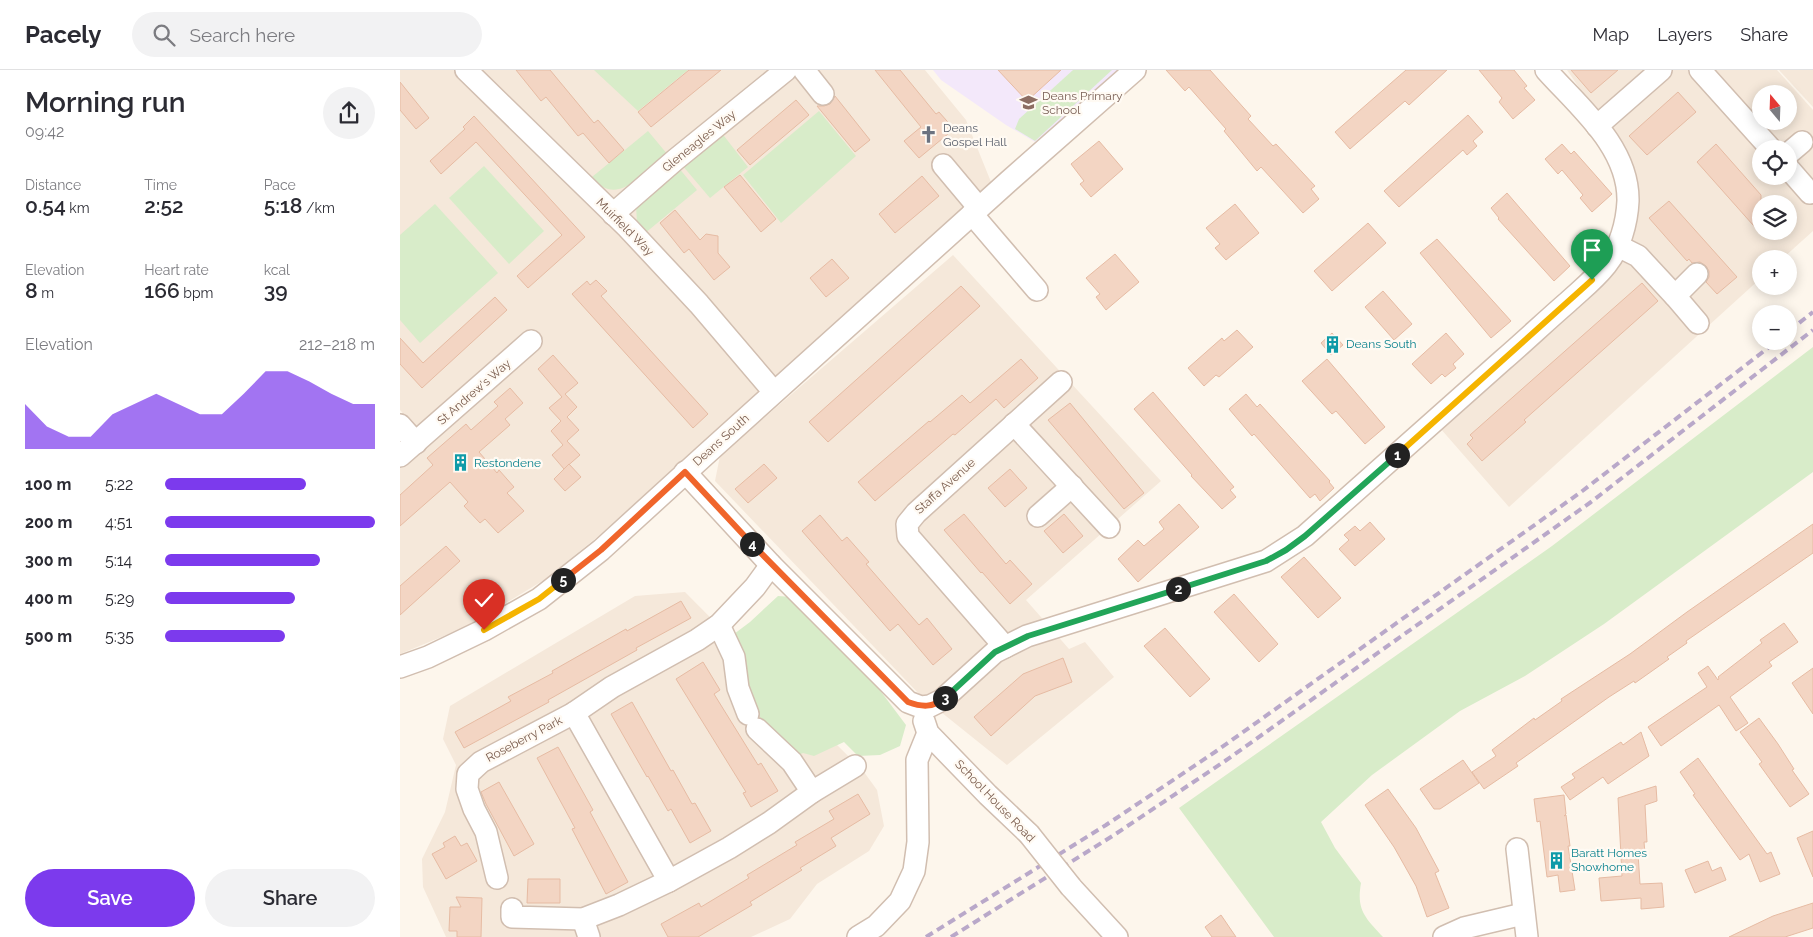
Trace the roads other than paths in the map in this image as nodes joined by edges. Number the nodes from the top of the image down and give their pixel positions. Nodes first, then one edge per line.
1 (466, 70) edge
2 (786, 70) edge
3 (804, 70) edge
4 (1546, 70) edge
5 (1661, 70) edge
6 (1700, 70) edge
7 (1124, 80) edge
8 (823, 94) dead end
9 (1597, 126) junction
10 (1763, 140) edge
11 (943, 165) dead end
12 (1797, 178) edge
13 (1810, 193) dead end
14 (976, 211) junction
15 (613, 214) junction
16 (1618, 246) junction
17 (1697, 274) dead end
18 (1037, 290) dead end
19 (1675, 296) junction
20 (1698, 323) dead end
21 (532, 341) dead end
22 (1061, 382) dead end
23 (774, 392) junction
24 (1014, 424) junction
25 (400, 425) edge
26 (408, 449) edge
27 (685, 472) junction
28 (1072, 486) junction
29 (1038, 516) dead end
30 (1109, 527) dead end
31 (771, 565) junction
32 (720, 624) junction
33 (1005, 647) junction
34 (400, 667) edge
35 (921, 707) junction
36 (574, 713) junction
37 (928, 733) junction
38 (855, 766) dead end
39 (812, 792) junction
40 (1517, 850) dead end
41 (497, 878) dead end
42 (670, 881) junction
43 (512, 909) dead end
44 (1524, 914) junction
45 (586, 928) edge
46 (858, 937) edge
47 (1118, 937) edge
48 (1444, 937) edge
49 (1527, 937) edge

1 - 15 street, Muirfield Way
2 - 15 street, Gleneagles Way
3 - 8 street
4 - 9 street
5 - 9 street
6 - 10 street
7 - 14 street, Deans South
9 - 16 street
11 - 14 street
12 - 13 street
14 - 18 street
14 - 23 street, Deans South
15 - 23 street, Muirfield Way
16 - 19 street
16 - 33 street
17 - 19 street
19 - 20 street
21 - 26 street, St Andrew's Way
22 - 24 street, Staffa Avenue
23 - 27 street, Deans South
24 - 28 street
24 - 33 street, Staffa Avenue
25 - 26 street, St Andrew's Way
27 - 31 street
27 - 34 street, Deans South
28 - 29 street
28 - 30 street
31 - 32 street, Roseberry Park
31 - 35 street
32 - 36 street, Roseberry Park
32 - 39 street
33 - 35 street
35 - 37 street, School House Road
36 - 41 street, Roseberry Park
36 - 42 street, Roseberry Park
37 - 46 street
37 - 47 street, School House Road, bridge
38 - 39 street
39 - 42 street
40 - 44 street
42 - 45 street
43 - 45 street
44 - 48 street
44 - 49 street

